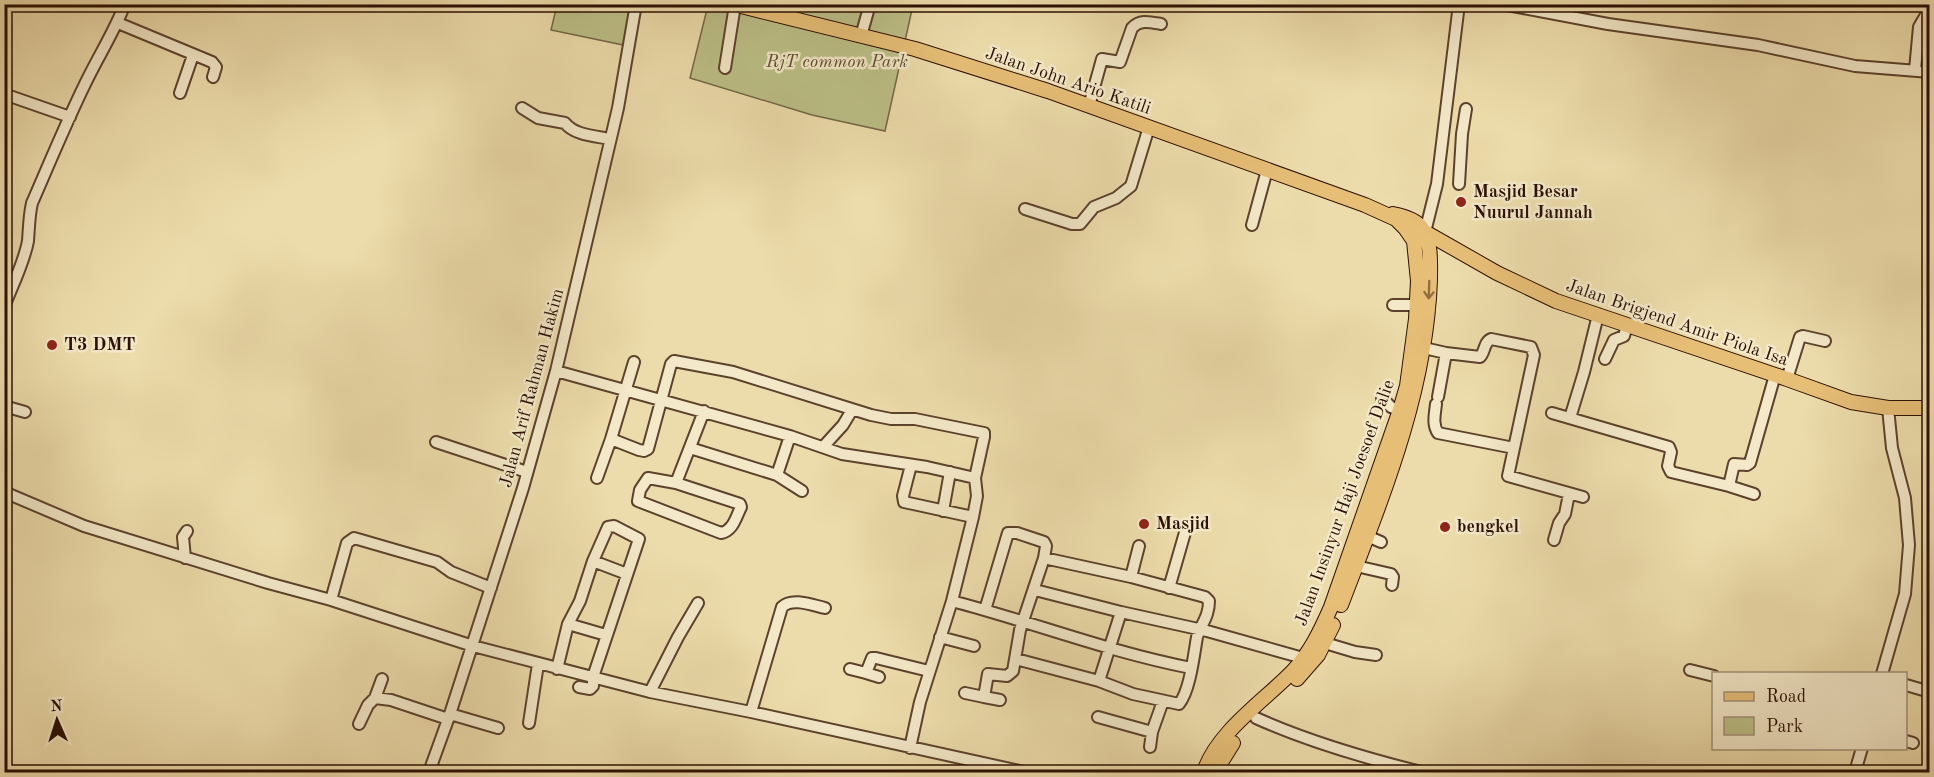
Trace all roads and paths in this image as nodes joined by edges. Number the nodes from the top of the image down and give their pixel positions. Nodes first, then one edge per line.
1 (636, 4) edge
2 (870, 4) edge
3 (1459, 4) edge
4 (1502, 4) edge
5 (124, 5) edge
6 (734, 5) edge
7 (1929, 8) edge
8 (118, 23) junction
9 (1161, 24) dead end
10 (861, 36) junction
11 (193, 55) junction
12 (725, 68) dead end
13 (1915, 70) junction
14 (1929, 72) edge
15 (213, 77) dead end
16 (180, 93) dead end
17 (4, 94) edge
18 (1089, 106) junction
19 (522, 108) dead end
20 (1466, 109) dead end
21 (70, 117) junction
22 (1149, 127) junction
23 (1444, 127) junction
24 (1462, 134) junction
25 (610, 139) junction
26 (1268, 170) junction
27 (1459, 184) dead end
28 (1024, 208) dead end
29 (1252, 225) dead end
30 (1421, 235) junction
31 (1393, 304) dead end
32 (1417, 306) junction
33 (4, 307) edge
34 (1598, 315) junction
35 (1627, 325) junction
36 (1825, 341) dead end
37 (1424, 348) junction
38 (1446, 353) junction
39 (1605, 359) dead end
40 (634, 362) dead end
41 (556, 370) junction
42 (1781, 377) junction
43 (626, 390) junction
44 (661, 398) junction
45 (1382, 398) dead end
46 (4, 406) edge
47 (1888, 408) junction
48 (1929, 408) edge
49 (852, 410) junction
50 (1400, 410) junction
51 (704, 411) junction
52 (25, 412) dead end
53 (1552, 413) dead end
54 (1570, 418) junction
55 (790, 436) junction
56 (611, 439) junction
57 (436, 442) dead end
58 (823, 447) junction
59 (690, 448) junction
60 (1514, 448) junction
61 (911, 465) junction
62 (527, 472) junction
63 (950, 472) junction
64 (777, 475) junction
65 (597, 478) dead end
66 (975, 478) junction
67 (676, 483) junction
68 (1729, 486) junction
69 (4, 492) edge
70 (801, 492) dead end
71 (1569, 494) junction
72 (1754, 494) dead end
73 (1583, 497) dead end
74 (943, 511) junction
75 (973, 518) junction
76 (1186, 529) dead end
77 (187, 531) dead end
78 (1367, 536) junction
79 (1554, 540) dead end
80 (1381, 542) dead end
81 (1139, 546) dead end
82 (185, 558) junction
83 (1044, 558) junction
84 (593, 561) junction
85 (1356, 566) junction
86 (627, 574) junction
87 (1131, 578) junction
88 (1392, 585) dead end
89 (491, 588) junction
90 (1169, 588) junction
91 (1035, 590) junction
92 (331, 600) junction
93 (952, 601) junction
94 (698, 603) dead end
95 (825, 608) dead end
96 (985, 610) junction
97 (1121, 612) junction
98 (1024, 622) junction
99 (568, 624) junction
100 (1203, 631) junction
101 (606, 635) junction
102 (940, 638) junction
103 (1325, 643) junction
104 (473, 646) junction
105 (974, 646) dead end
106 (1109, 648) junction
107 (1376, 655) dead end
108 (1303, 658) junction
109 (1016, 659) junction
110 (538, 664) junction
111 (1191, 668) junction
112 (557, 669) junction
113 (850, 669) dead end
114 (1690, 670) dead end
115 (930, 671) junction
116 (1883, 672) edge
117 (866, 674) junction
118 (1712, 676) edge
119 (593, 677) junction
120 (879, 677) dead end
121 (382, 679) dead end
122 (1099, 681) junction
123 (1907, 686) edge
124 (579, 687) dead end
125 (650, 692) junction
126 (1929, 692) edge
127 (965, 693) dead end
128 (984, 697) junction
129 (375, 698) junction
130 (1000, 700) dead end
131 (1163, 701) junction
132 (751, 712) junction
133 (449, 717) junction
134 (1098, 717) dead end
135 (1256, 718) junction
136 (529, 723) dead end
137 (358, 724) dead end
138 (498, 728) dead end
139 (1152, 732) junction
140 (1150, 747) dead end
141 (910, 748) junction
142 (1861, 750) edge
143 (429, 772) edge
144 (1024, 772) edge
145 (1215, 772) edge
146 (1421, 772) edge
147 (1855, 772) edge

1 - 25 street, Jalan Arif Rahman Hakim
2 - 10 street
3 - 23 street
4 - 13 street
5 - 8 street
6 - 10 main road, Jalan John Ario Katili
6 - 12 street
7 - 13 street
8 - 11 street
8 - 21 street
9 - 18 street
10 - 18 main road, Jalan John Ario Katili
11 - 15 street
11 - 16 street
13 - 14 street
17 - 21 street
18 - 22 main road, Jalan John Ario Katili
19 - 25 street
20 - 24 street
21 - 33 street
22 - 26 main road, Jalan John Ario Katili
22 - 28 street
23 - 24 street
23 - 30 street
24 - 27 street
25 - 41 street, Jalan Arif Rahman Hakim
26 - 29 street
26 - 30 main road, Jalan John Ario Katili
30 - 32 main road, Jalan Insinyur Haji Joesoef Dalie
30 - 34 main road, Jalan Brigjend Amir Piola Isa
30 -> 37 main road, Jalan Insinyur Haji Joesoef Dalie
31 - 32 street
32 - 50 main road, Jalan Insinyur Haji Joesoef Dalie
34 - 35 main road, Jalan Brigjend Amir Piola Isa
34 - 54 street
35 - 39 street
35 - 42 main road, Jalan Brigjend Amir Piola Isa
36 - 42 street
37 - 38 street
37 - 78 main road, Jalan Insinyur Haji Joesoef Dalie
38 - 60 street
38 - 60 street
40 - 43 street
41 - 43 street
41 - 62 street, Jalan Arif Rahman Hakim
42 - 47 main road, Jalan Brigjend Amir Piola Isa
42 - 68 street
43 - 44 street
43 - 56 street
44 - 49 street
44 - 51 street
44 - 56 street
45 - 50 street
46 - 52 street
47 - 48 main road, Jalan Brigjend Amir Piola Isa
47 - 116 street
49 - 58 street
49 - 66 street
50 - 108 main road, Jalan Insinyur Haji Joesoef Dalie
51 - 55 street
51 - 59 street
53 - 54 street
54 - 68 street
55 - 58 street
55 - 64 street
56 - 65 street
57 - 62 street
58 - 61 street
59 - 64 street
59 - 67 street
60 - 71 street
61 - 63 street
61 - 74 street
62 - 89 street, Jalan Arif Rahman Hakim
63 - 66 street
63 - 74 street
64 - 70 street
66 - 75 street
67 - 67 street
68 - 72 street
69 - 82 street
71 - 73 street
71 - 79 street
74 - 75 street
75 - 93 street
76 - 90 street
77 - 82 street
78 - 80 street
78 - 85 main road, Jalan Insinyur Haji Joesoef Dalie
81 - 87 street
82 - 92 street
83 - 87 street
83 - 91 street
83 - 96 street
84 - 86 street
84 - 86 street
84 - 99 street
85 - 88 street
85 - 103 main road, Jalan Insinyur Haji Joesoef Dalie
86 - 101 street
87 - 90 street
89 - 92 street
89 - 104 street, Jalan Arif Rahman Hakim
90 - 100 street
91 - 97 street
91 - 98 street
92 - 104 street
93 - 96 street
93 - 102 street
94 - 125 street
95 - 132 street
96 - 98 street
97 - 100 street
97 - 106 street
98 - 106 street
98 - 109 street
99 - 101 street
99 - 112 street
100 - 108 street
100 - 111 street
101 - 119 street
102 - 105 street
102 - 115 street
103 - 107 street
103 - 135 main road, Jalan Insinyur Haji Joesoef Dalie
104 - 110 street
104 - 133 street, Jalan Arif Rahman Hakim
106 - 111 street
106 - 122 street
108 - 145 main road, Jalan Insinyur Haji Joesoef Dalie
109 - 122 street
109 - 128 street
110 - 112 street
110 - 136 street
111 - 131 street
112 - 119 street
113 - 117 street
114 - 118 street
115 - 117 street
115 - 141 street
117 - 120 street
119 - 124 street
119 - 125 street
121 - 129 street
122 - 131 street
123 - 126 street
125 - 132 street
127 - 128 street
128 - 130 street
129 - 133 street
129 - 137 street
131 - 139 street
132 - 141 street
133 - 138 street
133 - 143 street, Jalan Arif Rahman Hakim
134 - 139 street
135 - 145 main road, Jalan Insinyur Haji Joesoef Dalie
135 - 146 street
139 - 140 street
141 - 144 street
142 - 147 street

